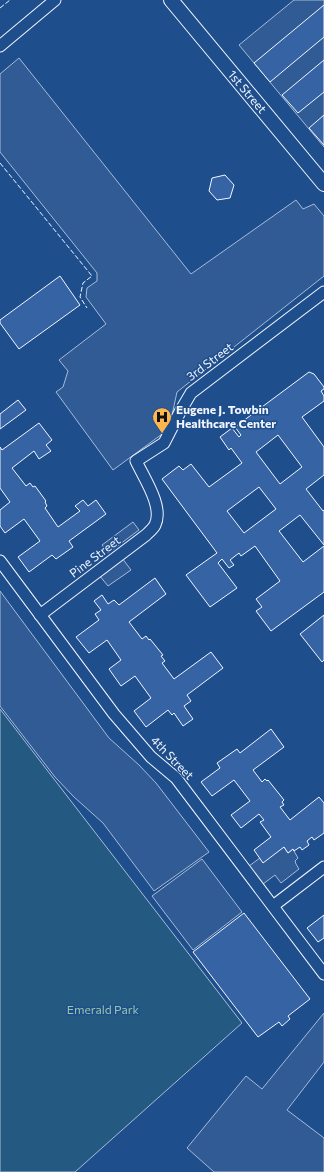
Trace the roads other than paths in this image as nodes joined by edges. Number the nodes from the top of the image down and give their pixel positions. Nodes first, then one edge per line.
1 (55, 0) edge
2 (171, 0) edge
3 (0, 46) edge
4 (324, 184) edge
5 (324, 292) edge
6 (158, 514) joint
7 (0, 561) edge
8 (40, 615) junction
9 (324, 867) edge
10 (273, 906) junction
11 (324, 974) edge

1 - 3 street
2 - 4 street, 1st Street
5 - 6 street, 3rd Street
6 - 8 street, Pine Street
7 - 8 street, 4th Street
8 - 10 street, 4th Street
9 - 10 street
10 - 11 street, 4th Street

